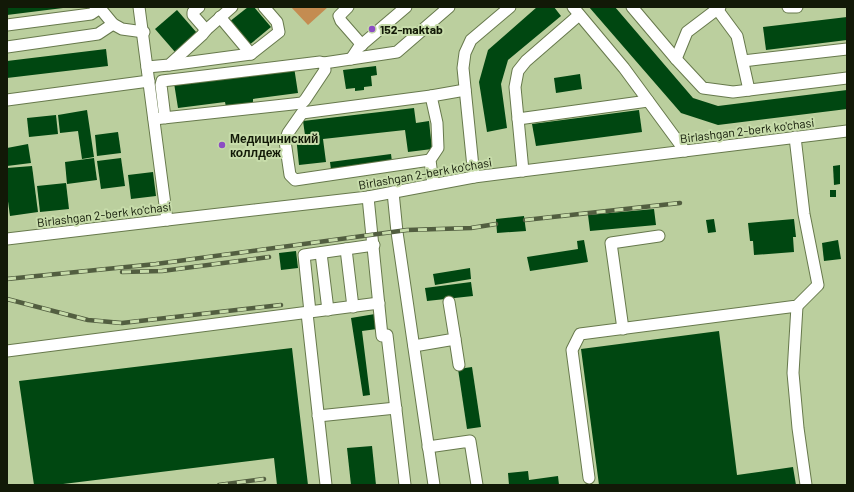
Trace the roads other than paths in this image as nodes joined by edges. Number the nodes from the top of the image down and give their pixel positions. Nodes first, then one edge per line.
1 (139, 7) edge
2 (199, 7) edge
3 (232, 7) edge
4 (264, 7) edge
5 (348, 7) edge
6 (406, 7) edge
7 (449, 7) edge
8 (510, 7) edge
9 (632, 7) edge
10 (788, 7) edge
11 (797, 7) edge
12 (100, 8) edge
13 (719, 8) edge
14 (576, 11) edge
15 (220, 17) junction
16 (113, 24) junction
17 (7, 25) edge
18 (206, 30) junction
19 (144, 32) junction
20 (362, 45) junction
21 (7, 47) edge
22 (847, 49) edge
23 (251, 54) junction
24 (351, 59) junction
25 (676, 59) junction
26 (743, 61) junction
27 (324, 63) junction
28 (169, 65) junction
29 (147, 67) junction
30 (847, 78) edge
31 (149, 81) junction
32 (465, 90) junction
33 (749, 90) junction
34 (430, 96) junction
35 (7, 100) edge
36 (648, 101) junction
37 (160, 119) junction
38 (518, 119) junction
39 (847, 131) edge
40 (795, 137) junction
41 (685, 151) junction
42 (430, 160) junction
43 (523, 170) junction
44 (474, 177) junction
45 (433, 184) junction
46 (394, 192) junction
47 (368, 197) junction
48 (167, 220) junction
49 (659, 236) dead end
50 (7, 239) edge
51 (374, 245) junction
52 (346, 249) junction
53 (321, 253) junction
54 (449, 302) dead end
55 (380, 303) junction
56 (798, 306) junction
57 (353, 307) junction
58 (328, 310) junction
59 (308, 312) junction
60 (623, 329) junction
61 (455, 339) junction
62 (414, 346) junction
63 (7, 351) edge
64 (458, 365) dead end
65 (396, 408) junction
66 (318, 416) junction
67 (428, 447) junction
68 (589, 478) dead end
69 (326, 485) edge
70 (405, 485) edge
71 (434, 485) edge
72 (477, 485) edge
73 (806, 485) edge

1 - 19 street
2 - 18 street
3 - 15 street
4 - 23 street
5 - 20 street
6 - 20 street
7 - 24 street
8 - 32 street
9 - 25 street
10 - 11 street
12 - 16 street
12 - 17 street
13 - 25 street
13 - 26 street
14 - 36 street
14 - 38 street
15 - 18 street
15 - 23 street
16 - 19 street
16 - 21 street
18 - 28 street
19 - 29 street
20 - 24 street
22 - 26 street
23 - 28 street
24 - 27 street
25 - 33 street
26 - 33 street
27 - 37 street
27 - 37 street
28 - 29 street
29 - 31 street
30 - 33 street
31 - 35 street
31 - 37 street
32 - 34 street
32 - 44 street
34 - 42 street
34 - 42 street
36 - 38 street
36 - 41 street
37 - 48 street
38 - 43 street
39 - 40 street, Birlashgan 2-berk ko'chasi
40 - 41 street, Birlashgan 2-berk ko'chasi
40 - 56 street
41 - 43 street, Birlashgan 2-berk ko'chasi
42 - 45 street
43 - 44 street, Birlashgan 2-berk ko'chasi
44 - 45 street, Birlashgan 2-berk ko'chasi
45 - 46 street, Birlashgan 2-berk ko'chasi
46 - 47 street, Birlashgan 2-berk ko'chasi
46 - 62 street
47 - 48 street, Birlashgan 2-berk ko'chasi
47 - 51 street
48 - 50 street, Birlashgan 2-berk ko'chasi
49 - 60 street
51 - 52 street
51 - 55 street
52 - 53 street
52 - 57 street
53 - 58 street
53 - 59 street
54 - 61 street
55 - 57 street
55 - 65 street
56 - 60 street
56 - 73 street
57 - 58 street
58 - 59 street
59 - 63 street
59 - 66 street
60 - 68 street
61 - 62 street
61 - 64 street
62 - 67 street
65 - 66 street
65 - 70 street
66 - 69 street
67 - 71 street
67 - 72 street

